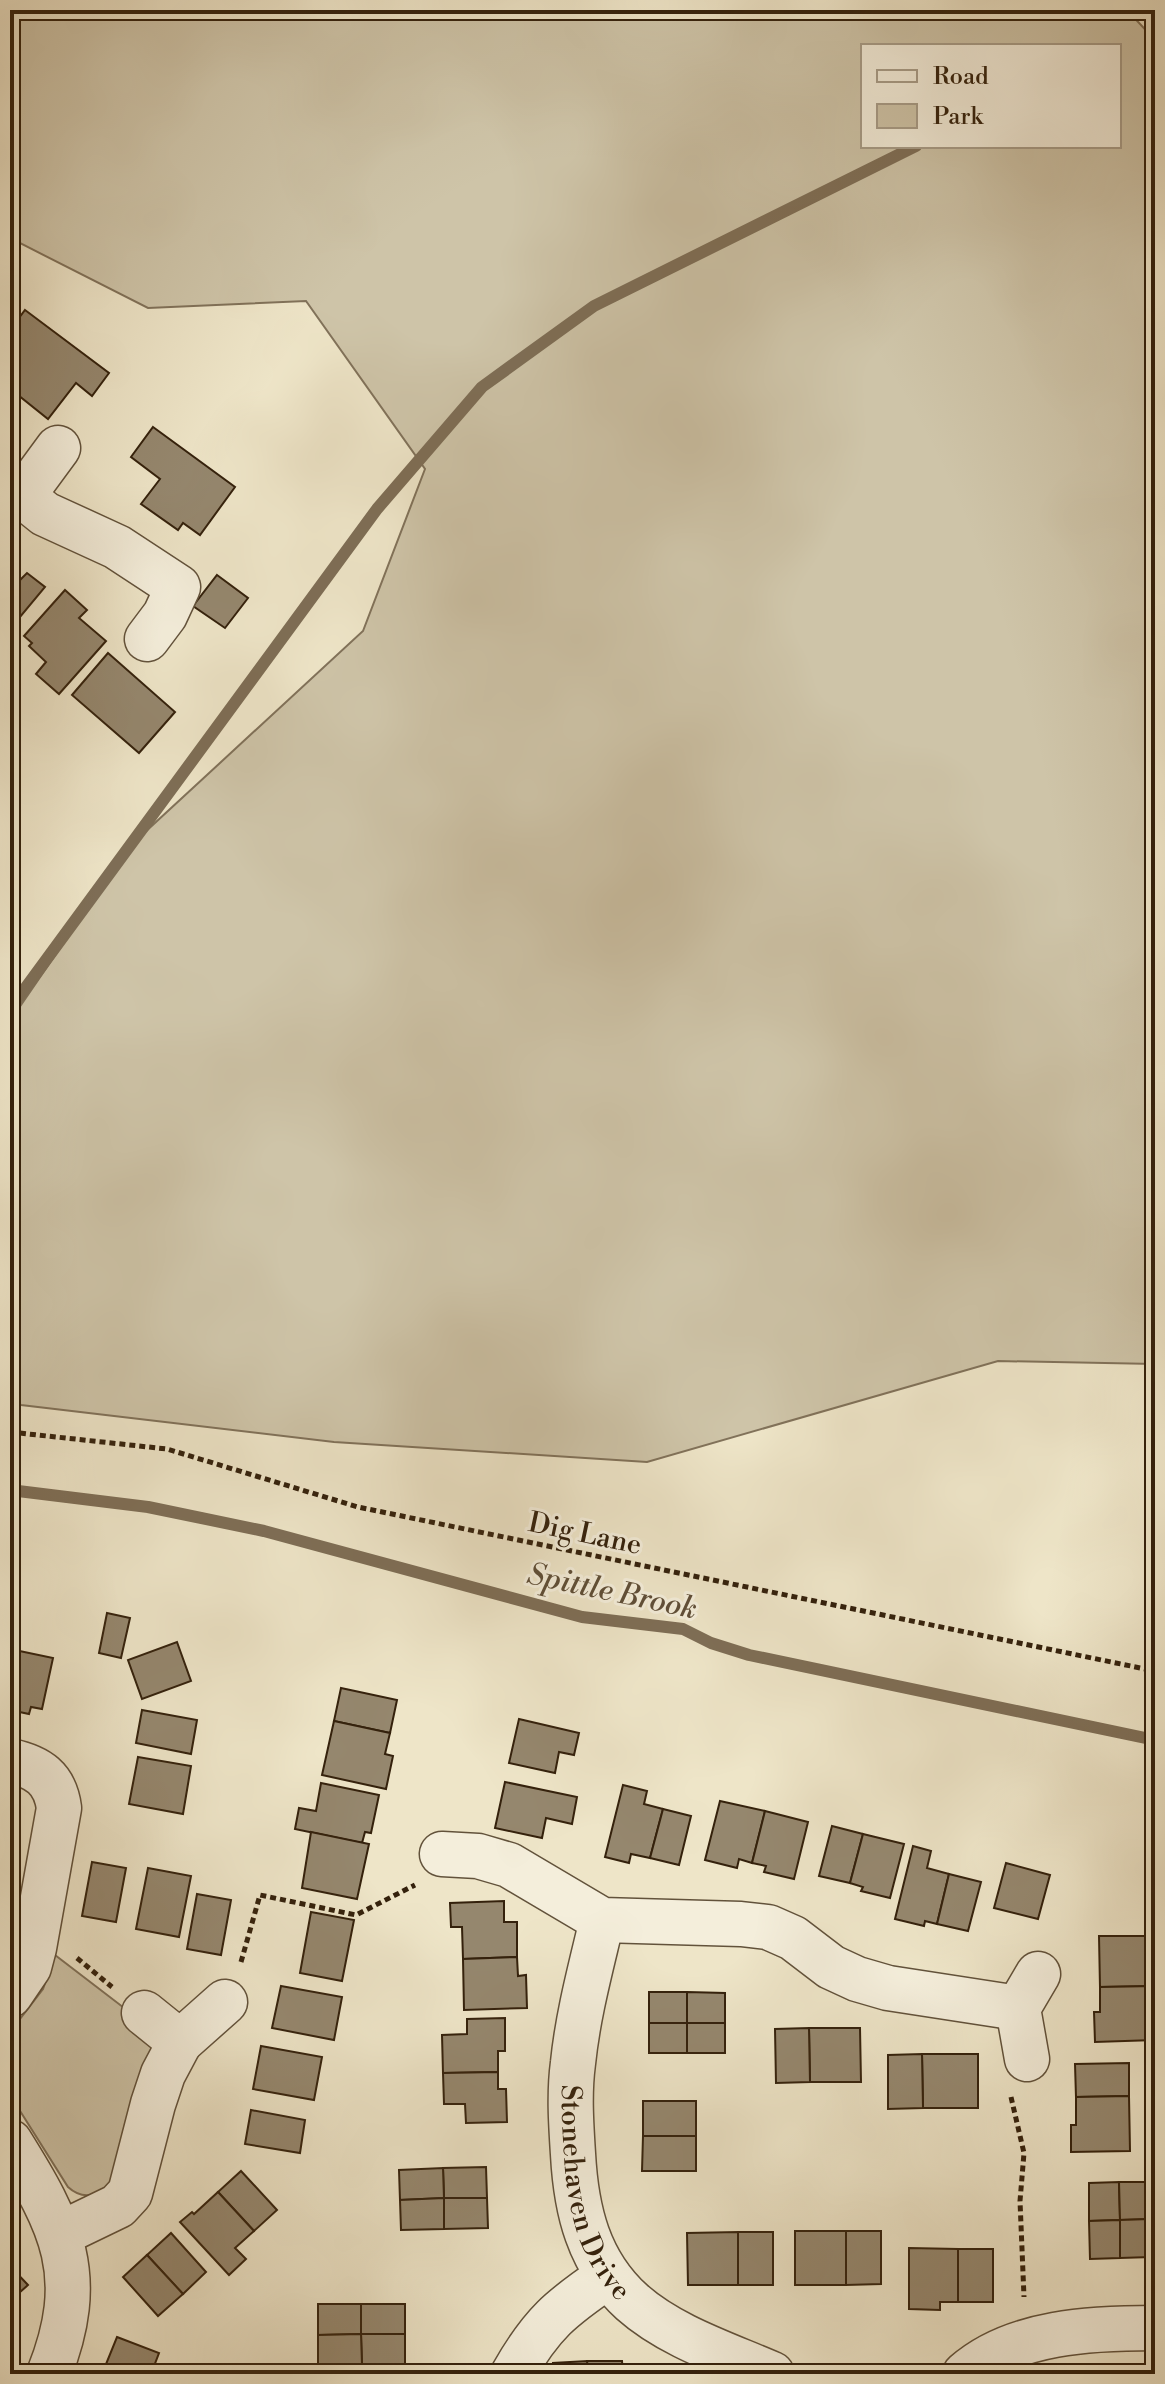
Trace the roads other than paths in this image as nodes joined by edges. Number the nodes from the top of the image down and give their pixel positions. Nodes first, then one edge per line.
1 (58, 448) dead end
2 (16, 492) edge
3 (147, 639) dead end
4 (10, 1761) edge
5 (442, 1854) road end
6 (602, 1920) junction
7 (10, 1995) edge
8 (225, 2002) road end
9 (144, 2013) road end
10 (180, 2042) junction
11 (1027, 2059) road end
12 (10, 2142) edge
13 (60, 2234) junction
14 (608, 2276) junction
15 (1155, 2328) edge
16 (49, 2374) edge
17 (513, 2374) edge
18 (772, 2374) edge
19 (965, 2374) edge

1 - 2 street
2 - 3 street
4 - 7 street
5 - 6 street
6 - 11 street
6 - 14 street, Stonehaven Drive
8 - 10 street
9 - 10 street
10 - 13 street
12 - 13 street
13 - 16 street
14 - 17 street
14 - 18 street, Stonehaven Drive
15 - 19 street

